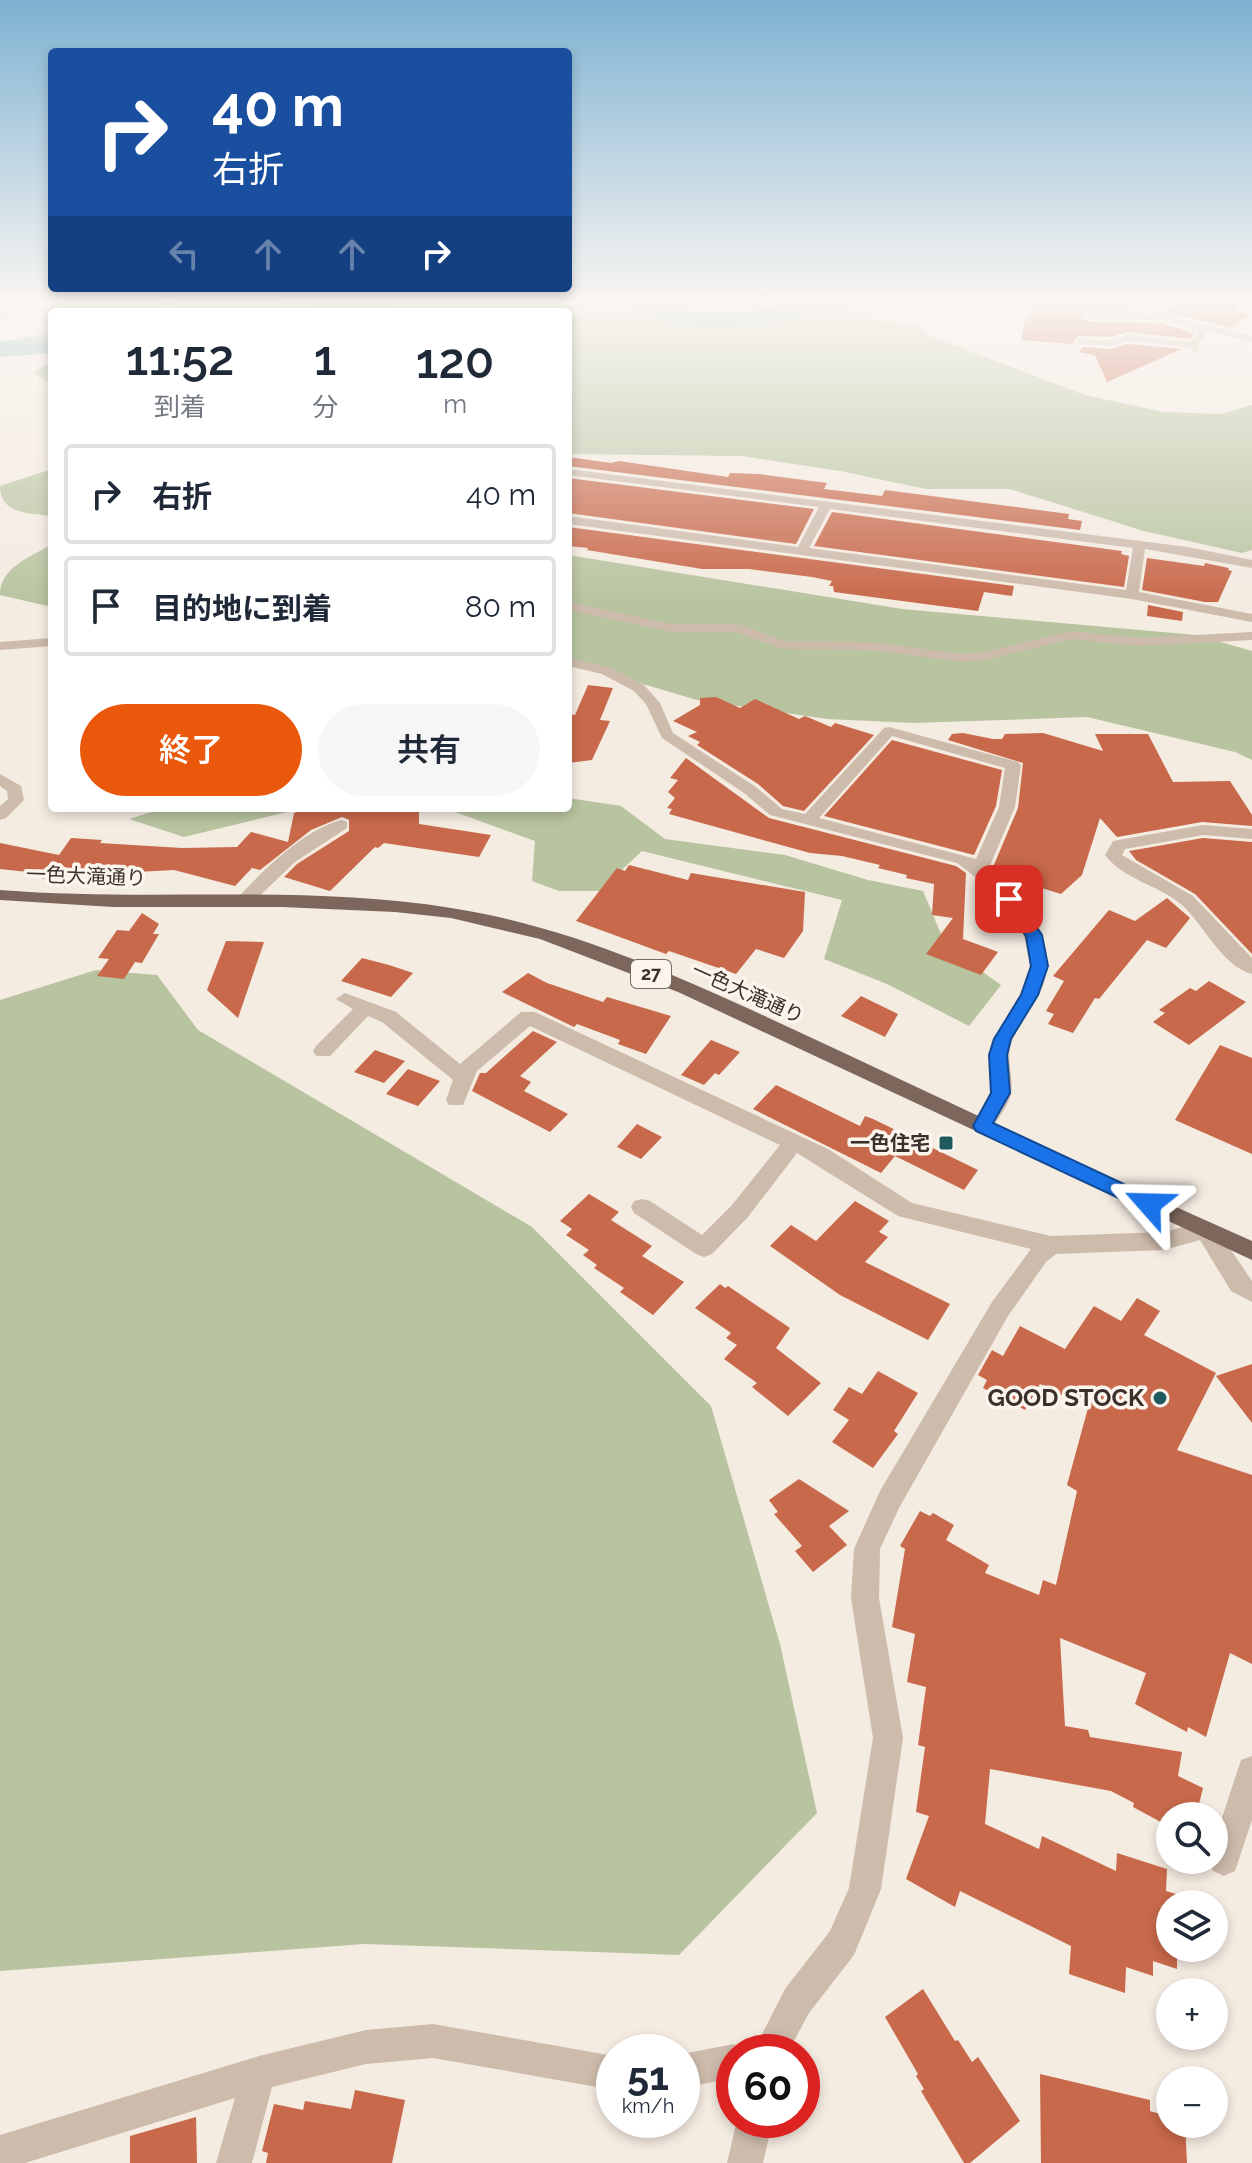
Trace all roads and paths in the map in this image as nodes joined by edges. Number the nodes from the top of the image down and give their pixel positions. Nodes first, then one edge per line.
1 (572, 473) edge
2 (826, 506) junction
3 (572, 521) edge
4 (1139, 545) junction
5 (801, 552) junction
6 (1252, 564) edge
7 (1132, 595) junction
8 (572, 607) edge
9 (1252, 618) edge
10 (1252, 636) edge
11 (48, 642) edge
12 (0, 646) edge
13 (572, 663) edge
14 (0, 779) edge
15 (0, 815) edge
16 (808, 821) junction
17 (341, 825) dead end
18 (1252, 834) edge
19 (981, 867) junction
20 (0, 895) edge
21 (244, 901) junction
22 (1252, 968) edge
23 (345, 999) dead end
24 (366, 1007) junction
25 (323, 1051) dead end
26 (464, 1078) junction
27 (456, 1100) dead end
28 (982, 1126) junction
29 (794, 1142) junction
30 (642, 1207) dead end
31 (1205, 1230) junction
32 (1051, 1245) junction
33 (1252, 1251) edge
34 (1252, 1293) edge
35 (1252, 1771) edge
36 (1228, 1847) edge
37 (780, 2034) edge
38 (596, 2070) edge
39 (259, 2073) junction
40 (751, 2138) edge
41 (0, 2153) edge
42 (234, 2163) edge
43 (745, 2163) edge

1 - 2 street
2 - 4 street
2 - 5 street
3 - 5 street
4 - 6 street
4 - 7 street
5 - 7 street
7 - 9 street
8 - 10 street
11 - 12 street
13 - 16 street
14 - 15 street
16 - 19 street
16 - 19 street
17 - 21 street
18 - 22 street
19 - 28 street
20 - 21 main road, 一色大滝通り / 27
21 - 28 main road, 一色大滝通り / 27
23 - 24 street
24 - 25 street
24 - 26 street
26 - 27 street
26 - 29 street
28 - 31 main road, 一色大滝通り / 27
29 - 30 street
29 - 32 street
31 - 32 street
31 - 33 main road, 一色大滝通り / 27
31 - 34 street
32 - 37 street
35 - 36 street
38 - 39 street
39 - 41 street
39 - 42 street
40 - 43 street

